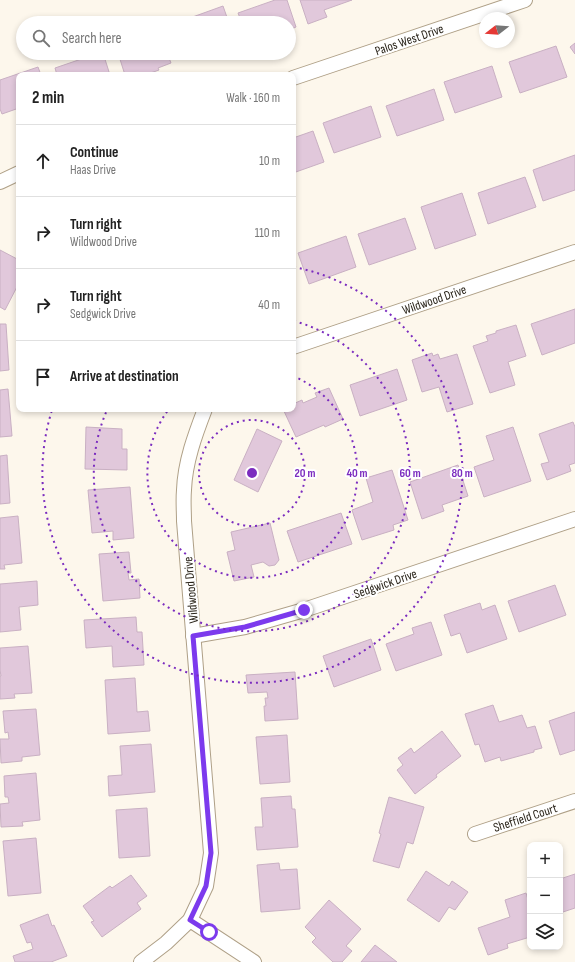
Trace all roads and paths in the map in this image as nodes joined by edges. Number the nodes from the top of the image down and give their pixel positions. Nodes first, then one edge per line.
1 (525, 0) edge
2 (296, 77) edge
3 (16, 174) edge
4 (0, 182) edge
5 (575, 252) edge
6 (296, 346) edge
7 (204, 412) edge
8 (575, 519) edge
9 (193, 636) junction
10 (575, 801) edge
11 (475, 834) dead end
12 (190, 920) junction
13 (141, 962) edge
14 (254, 962) edge

1 - 2 street, Palos West Drive
3 - 4 street
5 - 6 street, Wildwood Drive
7 - 9 street, Wildwood Drive
8 - 9 street, Sedgwick Drive
9 - 12 street, Wildwood Drive
10 - 11 street, Sheffield Court
12 - 13 street, Wildwood Drive
12 - 14 street

